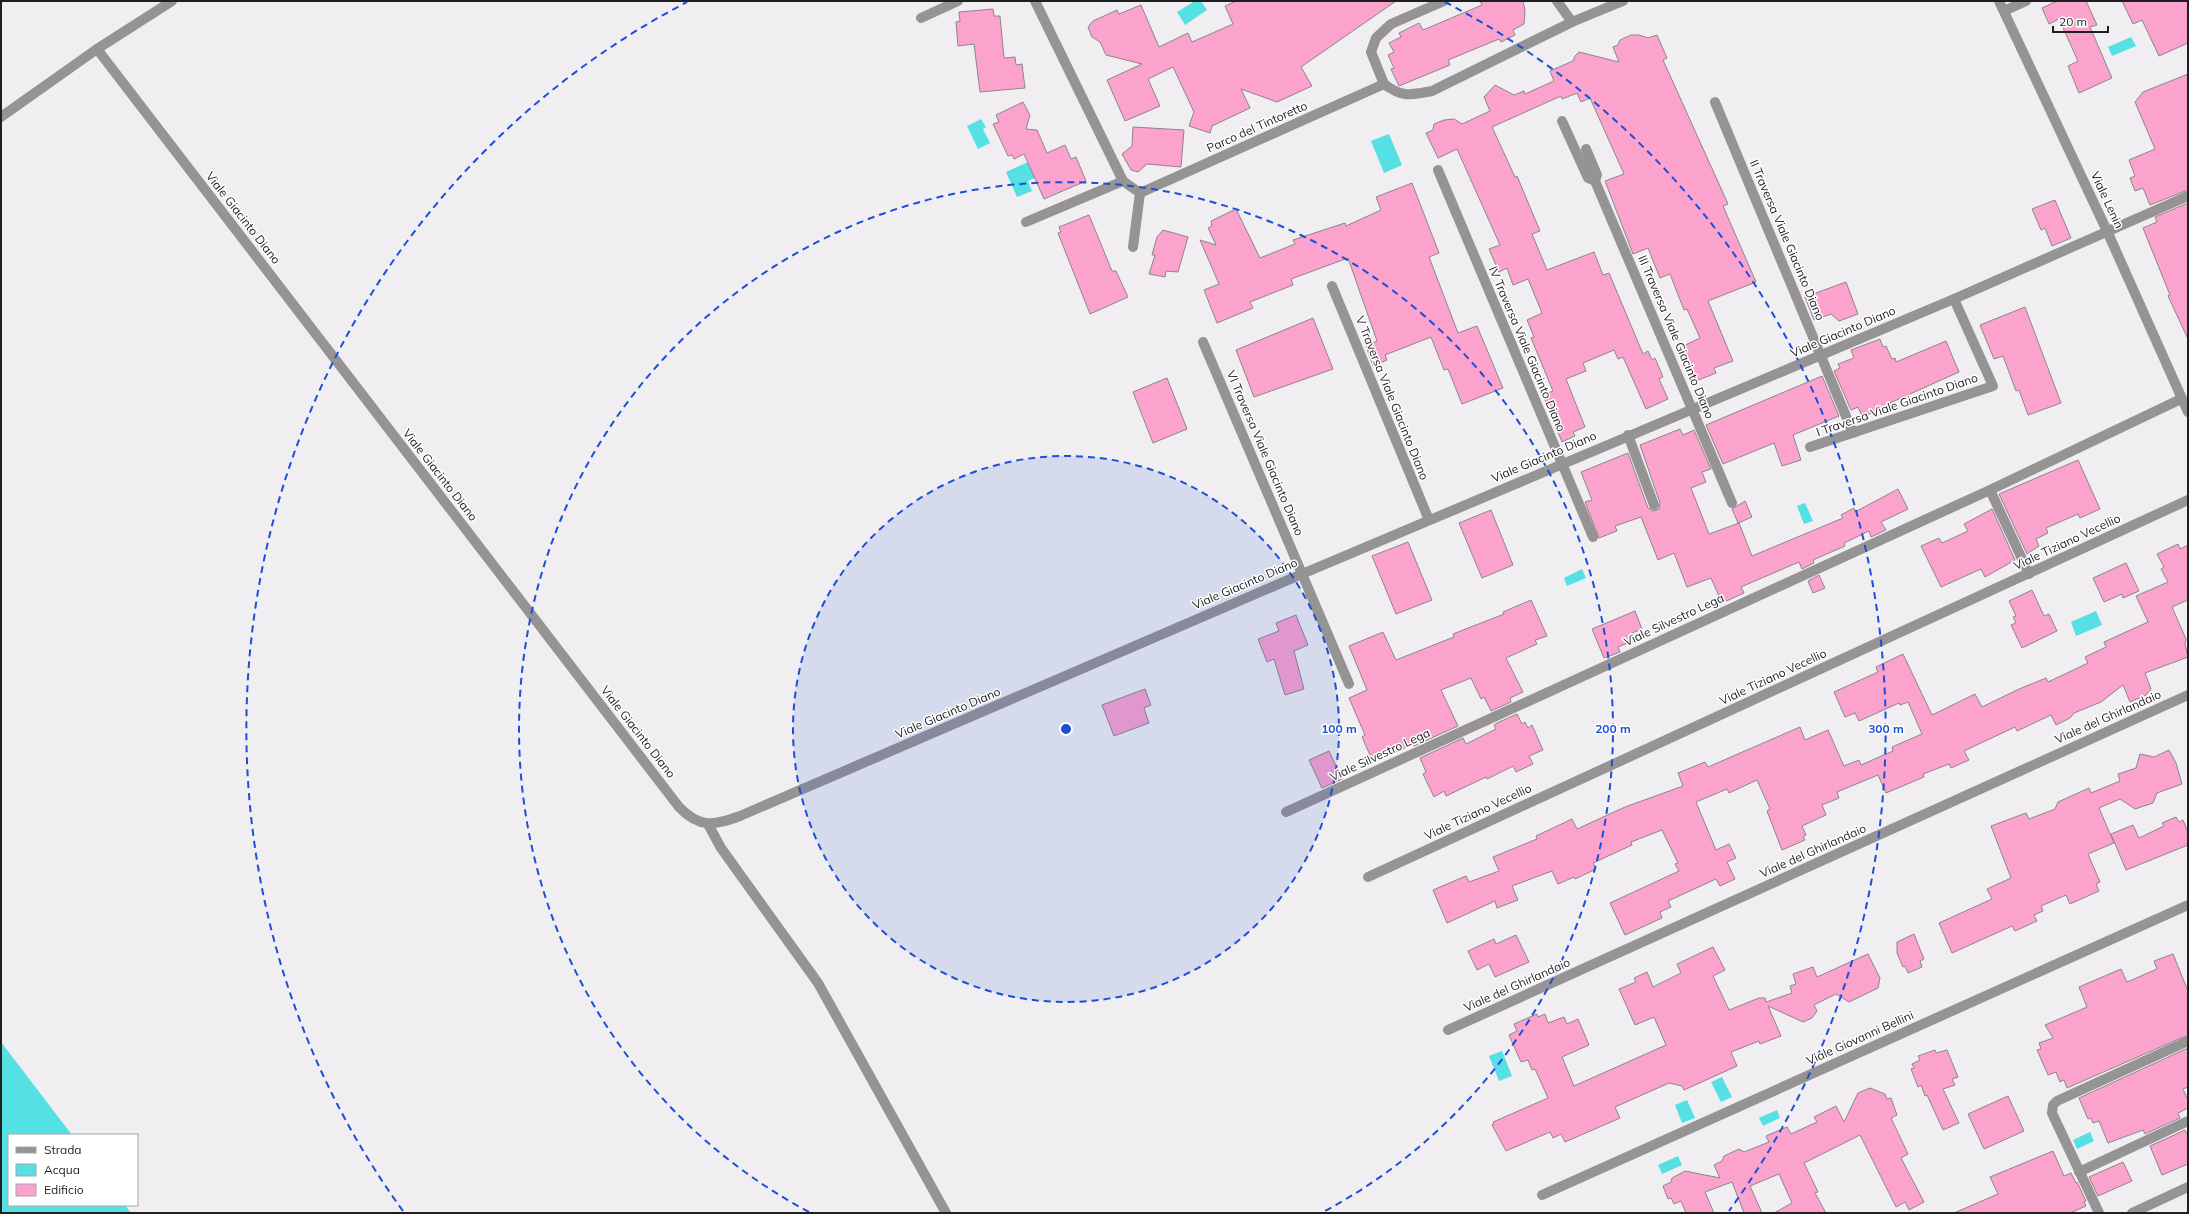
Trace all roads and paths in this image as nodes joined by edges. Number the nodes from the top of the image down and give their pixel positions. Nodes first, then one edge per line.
1 (172, 1) edge
2 (958, 1) edge
3 (1035, 1) edge
4 (1444, 1) edge
5 (1557, 1) edge
6 (1624, 1) edge
7 (1999, 1) edge
8 (2026, 1) edge
9 (2004, 11) junction
10 (921, 18) dead end
11 (1572, 22) junction
12 (97, 49) junction
13 (1384, 84) junction
14 (1715, 102) dead end
15 (1, 117) edge
16 (1562, 122) dead end
17 (1586, 148) dead end
18 (1438, 170) dead end
19 (1122, 181) junction
20 (1595, 181) junction
21 (1140, 194) junction
22 (2188, 196) edge
23 (1026, 222) dead end
24 (2108, 231) junction
25 (1133, 247) dead end
26 (1332, 286) dead end
27 (1954, 299) junction
28 (1203, 342) dead end
29 (1822, 355) junction
30 (2181, 399) junction
31 (1692, 408) junction
32 (2188, 412) edge
33 (1853, 433) junction
34 (1628, 435) junction
35 (1810, 447) dead end
36 (1561, 464) junction
37 (1990, 490) junction
38 (2188, 500) edge
39 (1732, 503) dead end
40 (1654, 505) dead end
41 (1428, 520) junction
42 (1593, 538) dead end
43 (1302, 574) junction
44 (2029, 574) junction
45 (1349, 684) dead end
46 (2188, 695) edge
47 (1286, 812) dead end
48 (708, 824) junction
49 (1368, 877) dead end
50 (2188, 905) edge
51 (1448, 1030) dead end
52 (2188, 1041) edge
53 (2188, 1122) edge
54 (2080, 1172) junction
55 (2188, 1187) edge
56 (1542, 1195) dead end
57 (946, 1213) edge
58 (2099, 1213) edge
59 (2132, 1213) edge

1 - 12 street
2 - 10 street
3 - 19 street
4 - 13 street
5 - 11 street
6 - 11 street
7 - 9 street, Viale Lenin
8 - 9 street
9 - 24 street, Viale Lenin
11 - 13 street
12 - 15 street
12 - 48 street, Viale Giacinto Diano
13 - 21 street, Parco del Tintoretto
14 - 29 street, II Traversa Viale Giacinto Diano
16 - 20 street
17 - 20 street
18 - 36 street, IV Traversa Viale Giacinto Diano
19 - 21 street
19 - 23 street
20 - 31 street, III Traversa Viale Giacinto Diano
21 - 25 street
22 - 24 street, Viale Giacinto Diano
24 - 27 street, Viale Giacinto Diano
24 - 30 street, Viale Lenin
26 - 41 street, V Traversa Viale Giacinto Diano
27 - 29 street, Viale Giacinto Diano
27 - 33 street, I Traversa Viale Giacinto Diano
28 - 43 street, VI Traversa Viale Giacinto Diano
29 - 31 street, Viale Giacinto Diano
29 - 33 street, II Traversa Viale Giacinto Diano
30 - 32 street, Viale Lenin
30 - 37 street, Viale Silvestro Lega
31 - 34 street, Viale Giacinto Diano
31 - 39 street, III Traversa Viale Giacinto Diano
33 - 35 street, I Traversa Viale Giacinto Diano
34 - 36 street, Viale Giacinto Diano
34 - 40 street
36 - 41 street, Viale Giacinto Diano
36 - 42 street, IV Traversa Viale Giacinto Diano
37 - 44 street
37 - 47 street, Viale Silvestro Lega
38 - 44 street, Viale Tiziano Vecellio
41 - 43 street, Viale Giacinto Diano
43 - 45 street, VI Traversa Viale Giacinto Diano
43 - 48 street, Viale Giacinto Diano
44 - 49 street, Viale Tiziano Vecellio
46 - 51 street, Viale del Ghirlandaio
48 - 57 street
50 - 56 street, Viale Giovanni Bellini
52 - 54 street
53 - 54 street
54 - 58 street
55 - 59 street

